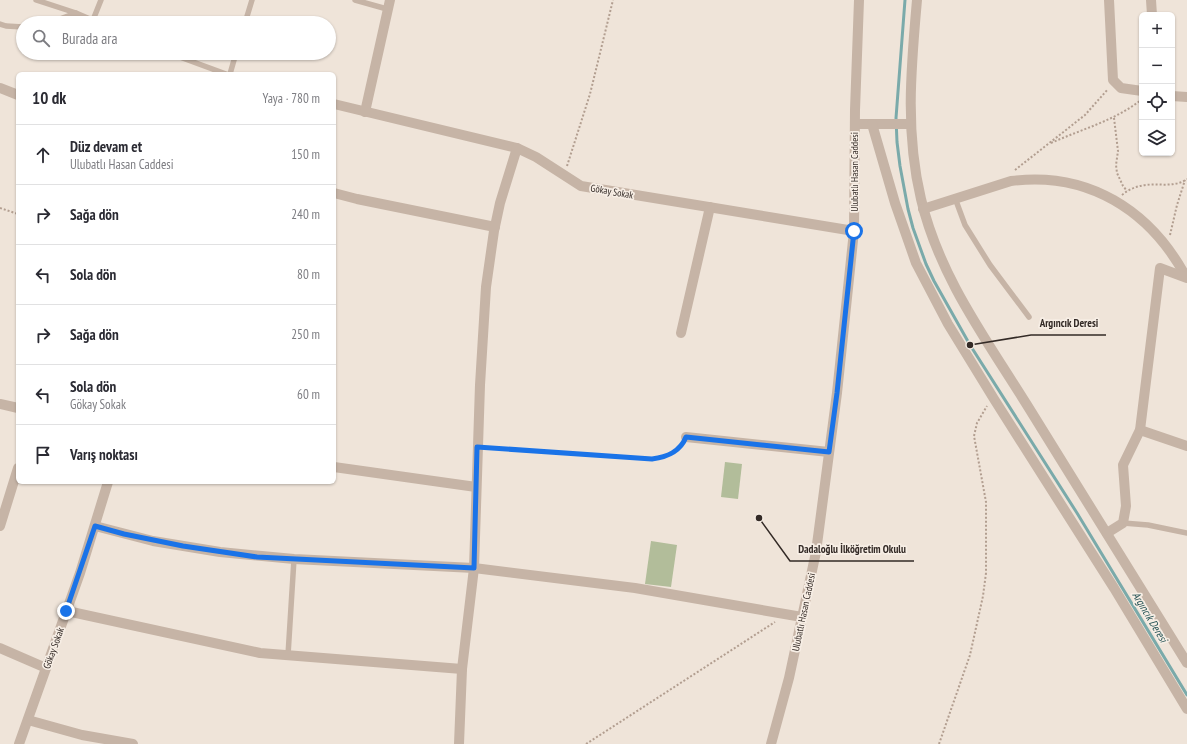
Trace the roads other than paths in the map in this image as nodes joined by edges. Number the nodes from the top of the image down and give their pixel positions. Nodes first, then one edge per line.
1 (36, 0) edge
2 (101, 0) edge
3 (252, 0) edge
4 (355, 0) edge
5 (859, 0) edge
6 (917, 0) edge
7 (1109, 0) edge
8 (1151, 0) edge
9 (388, 5) edge
10 (1152, 12) edge
11 (76, 13) junction
12 (68, 16) edge
13 (83, 16) edge
14 (95, 16) edge
15 (247, 16) edge
16 (0, 24) edge
17 (16, 26) edge
18 (188, 60) edge
19 (234, 60) edge
20 (221, 72) edge
21 (231, 72) edge
22 (0, 88) edge
23 (1139, 91) edge
24 (16, 95) edge
25 (1175, 96) edge
26 (1187, 97) edge
27 (336, 105) edge
28 (365, 112) junction
29 (855, 124) junction
30 (872, 124) junction
31 (910, 124) junction
32 (516, 148) junction
33 (336, 194) edge
34 (955, 198) junction
35 (710, 207) junction
36 (923, 209) junction
37 (495, 227) junction
38 (854, 231) junction
39 (1186, 277) edge
40 (1029, 317) dead end
41 (681, 333) dead end
42 (0, 404) edge
43 (16, 408) edge
44 (1140, 430) junction
45 (686, 437) road end
46 (1187, 446) edge
47 (829, 452) junction
48 (336, 467) edge
49 (16, 474) edge
50 (107, 484) edge
51 (476, 487) junction
52 (1123, 524) junction
53 (0, 526) edge
54 (95, 526) junction
55 (1107, 533) junction
56 (1187, 534) edge
57 (294, 559) junction
58 (474, 568) junction
59 (66, 611) junction
60 (802, 617) junction
61 (0, 648) edge
62 (288, 655) junction
63 (1187, 663) edge
64 (46, 668) junction
65 (462, 669) junction
66 (1187, 709) edge
67 (28, 720) junction
68 (19, 744) edge
69 (133, 744) edge
70 (459, 744) edge
71 (771, 744) edge

1 - 11 lane
2 - 14 lane
3 - 15 lane
4 - 9 lane
5 - 29 street, Ulubatlı Hasan Caddesi
6 - 31 street
7 - 23 street
8 - 10 street
9 - 28 street
11 - 12 lane
11 - 13 lane
16 - 17 lane
18 - 20 lane
19 - 21 lane
22 - 24 street
25 - 26 street
27 - 28 street, Gökay Sokak
28 - 32 street, Gökay Sokak
29 - 30 street
29 - 38 street, Ulubatlı Hasan Caddesi
30 - 31 street
30 - 66 street
31 - 36 street
32 - 35 street, Gökay Sokak
32 - 37 street
33 - 37 street
34 - 36 street
34 - 39 street
34 - 40 lane
35 - 38 street, Gökay Sokak
35 - 41 street
36 - 55 street
37 - 51 street
38 - 47 street, Ulubatlı Hasan Caddesi
39 - 44 street
42 - 43 street
44 - 46 street
44 - 52 street
45 - 47 street
47 - 60 street, Ulubatlı Hasan Caddesi
48 - 51 street
49 - 53 street
50 - 54 street, Gökay Sokak
51 - 58 street
52 - 55 street
52 - 56 lane
54 - 57 street
54 - 59 street, Gökay Sokak
55 - 63 street
57 - 58 street
57 - 62 lane
58 - 60 street
58 - 65 street
59 - 62 street
59 - 64 street, Gökay Sokak
60 - 71 street, Ulubatlı Hasan Caddesi
61 - 64 street
62 - 65 street
64 - 67 street, Gökay Sokak
65 - 70 street
67 - 68 street, Gökay Sokak
67 - 69 street

